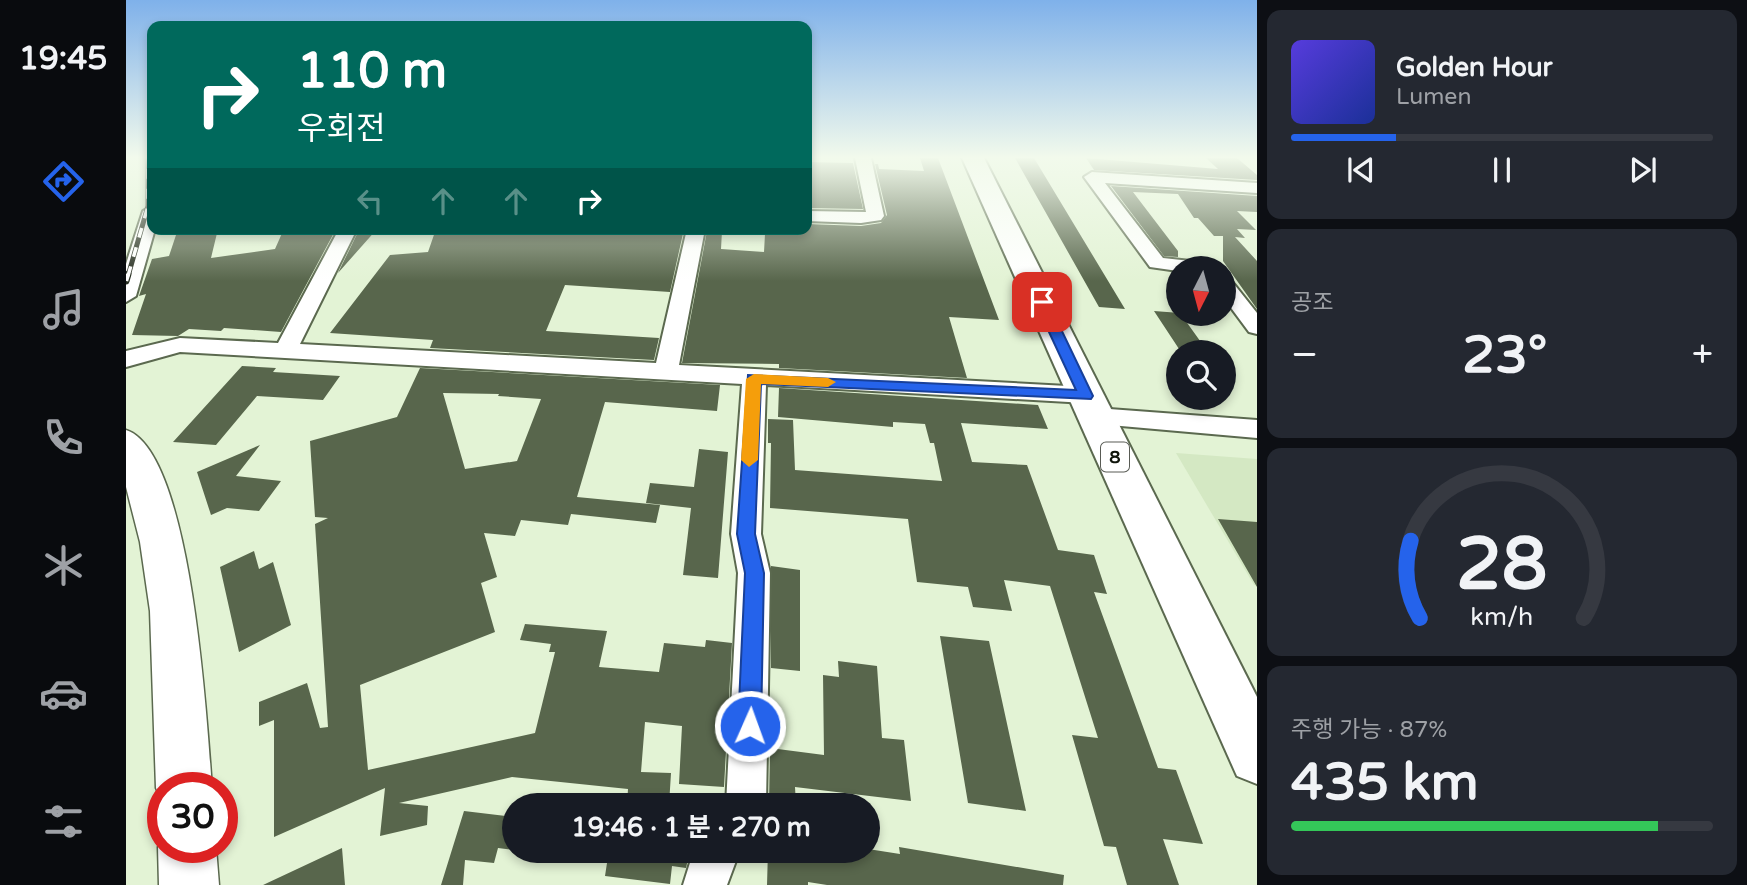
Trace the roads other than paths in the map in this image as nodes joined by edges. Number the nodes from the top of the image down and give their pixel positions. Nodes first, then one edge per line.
1 (872, 199) edge
2 (993, 199) edge
3 (1109, 199) edge
4 (812, 216) edge
5 (147, 227) edge
6 (345, 235) edge
7 (695, 235) edge
8 (1166, 264) edge
9 (1236, 286) edge
10 (1257, 288) edge
11 (126, 296) edge
12 (1236, 299) edge
13 (1257, 327) edge
14 (286, 350) junction
15 (126, 359) edge
16 (666, 373) junction
17 (754, 379) junction
18 (1091, 406) junction
19 (1257, 429) edge
20 (126, 444) edge
21 (1257, 756) edge
22 (183, 772) edge
23 (746, 793) edge
24 (188, 863) edge
25 (711, 863) edge
26 (189, 885) edge
27 (705, 885) edge

1 - 4 street
2 - 18 main road, 8
3 - 8 street
5 - 11 street
6 - 14 street
7 - 16 street
9 - 10 street
12 - 13 street
14 - 15 street
14 - 16 street
16 - 17 street
17 - 18 street
17 - 23 street
18 - 19 street
18 - 21 main road, 8
20 - 22 main road
24 - 26 main road
25 - 27 street

